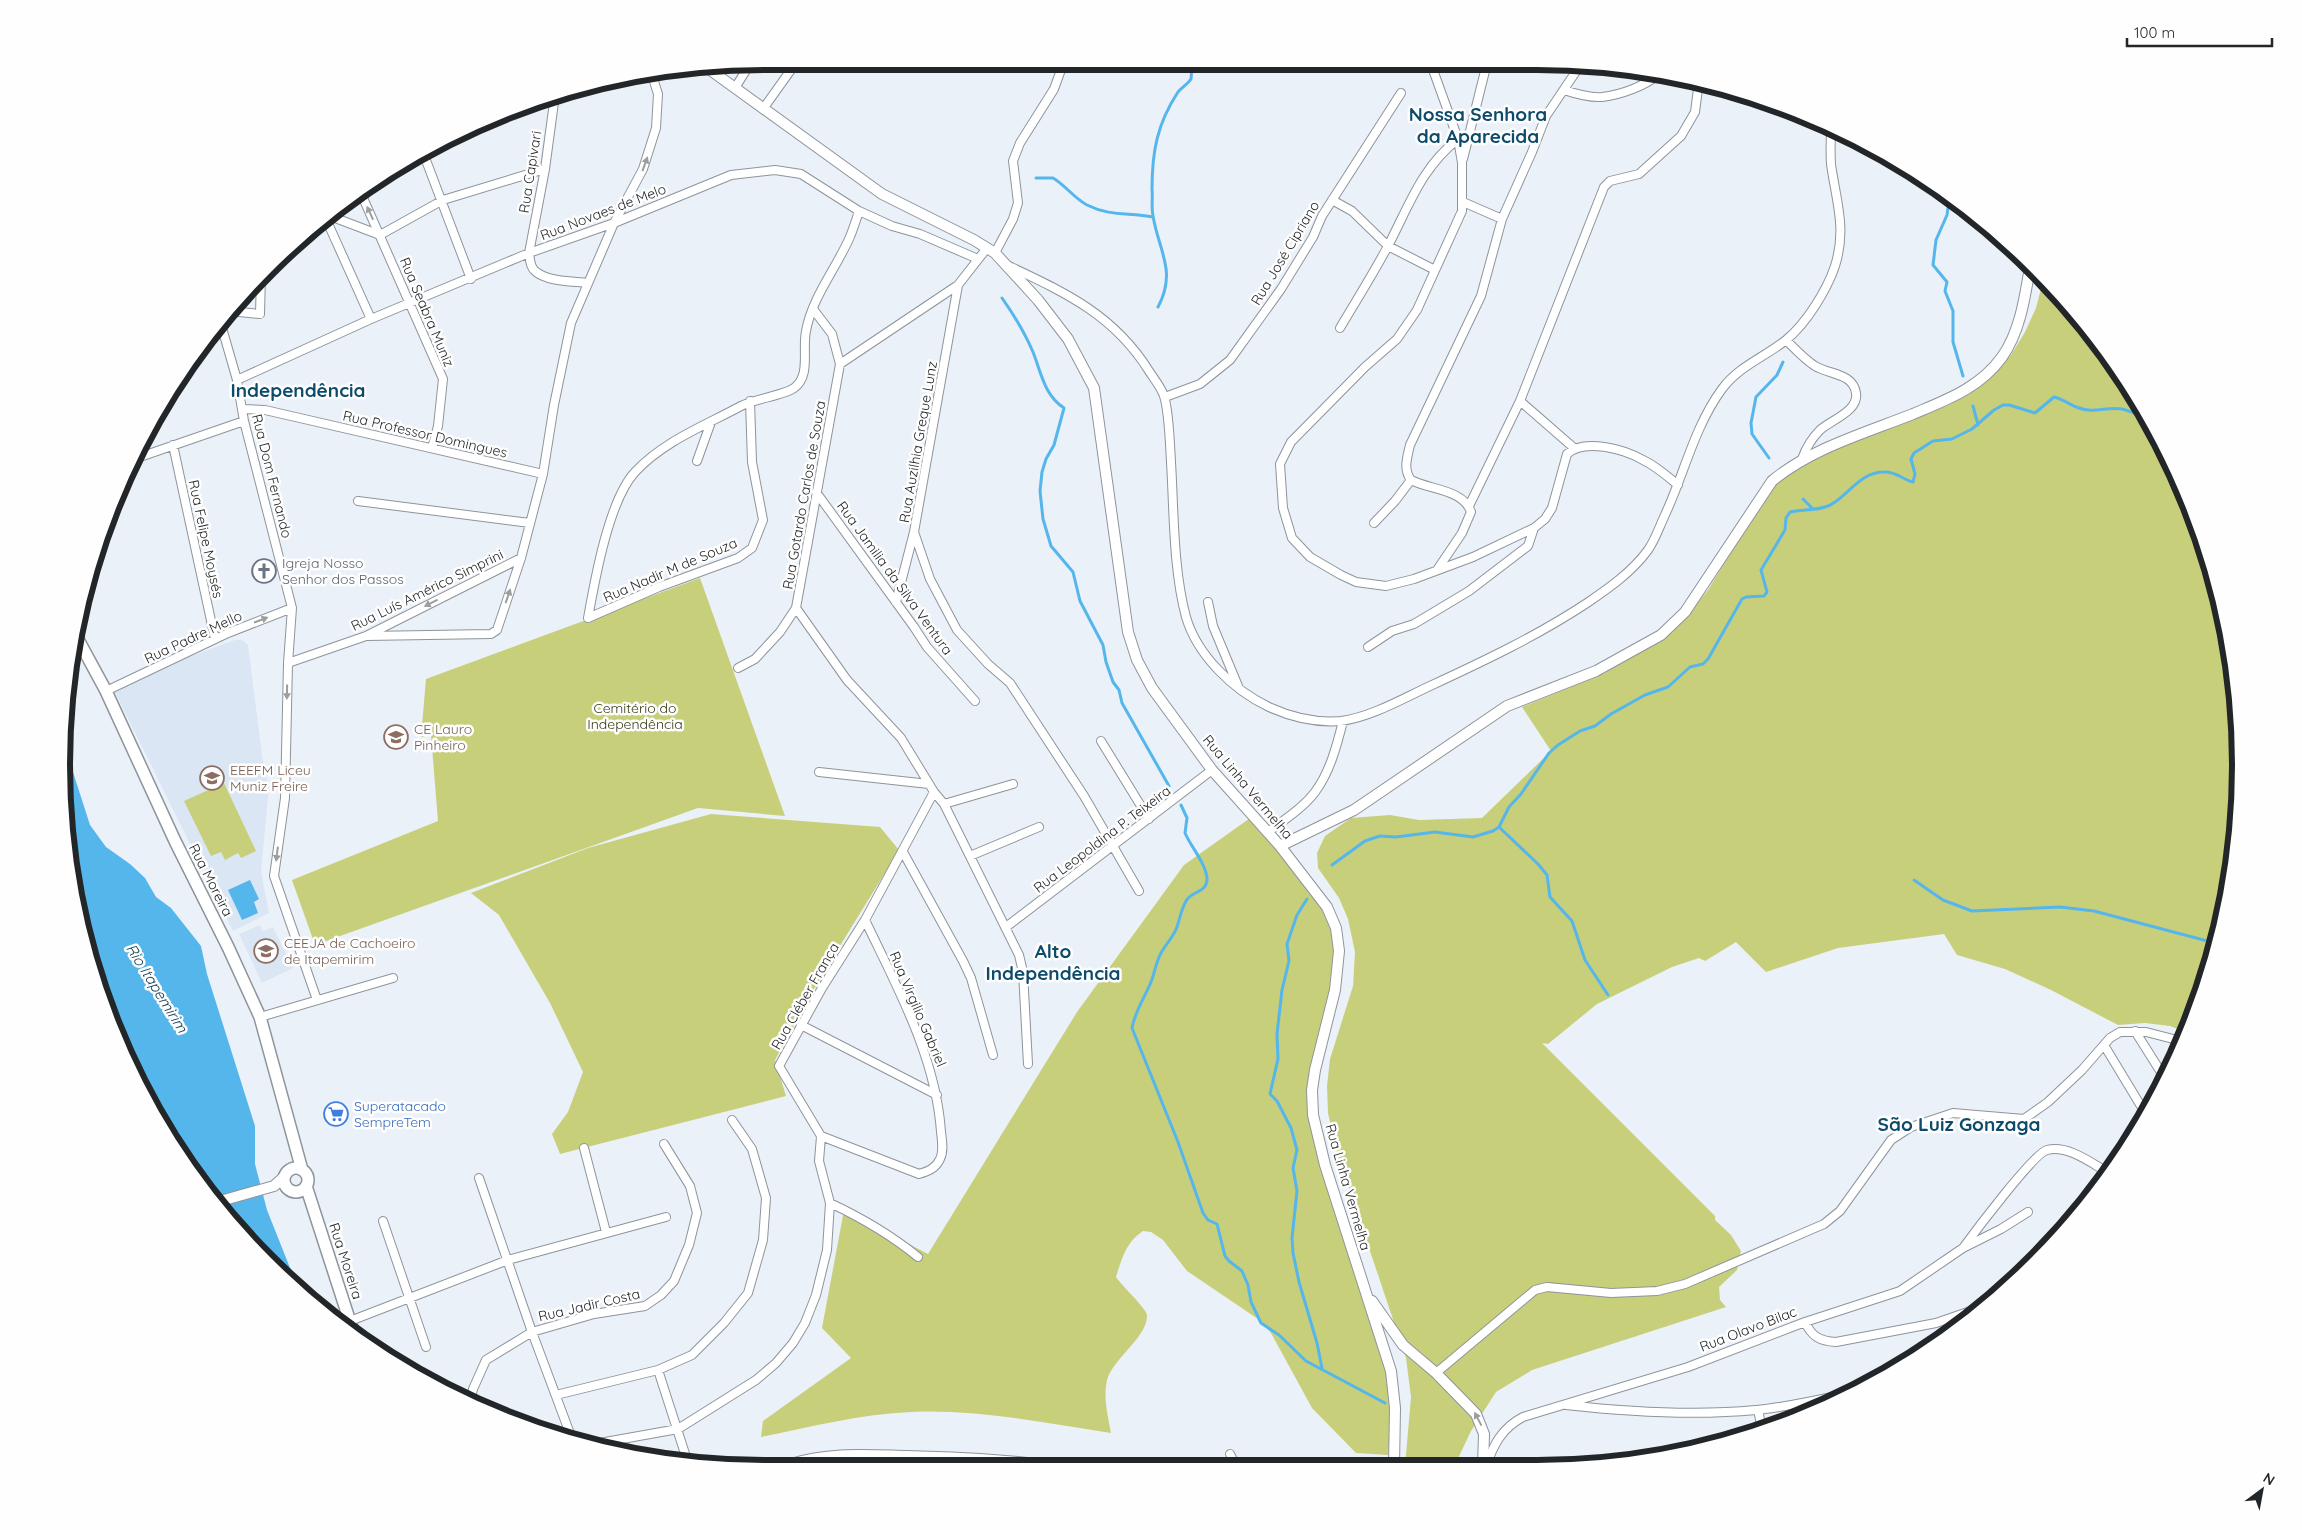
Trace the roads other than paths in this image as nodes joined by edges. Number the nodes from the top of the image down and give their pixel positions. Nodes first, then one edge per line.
1 (746, 70) edge
2 (791, 70) edge
3 (1061, 70) edge
4 (1433, 70) edge
5 (1485, 70) edge
6 (1576, 71) edge
7 (713, 72) edge
8 (653, 79) edge
9 (1653, 80) edge
10 (735, 88) junction
11 (1698, 89) edge
12 (1564, 90) junction
13 (1401, 93) dead end
14 (554, 103) edge
15 (763, 109) junction
16 (1831, 136) edge
17 (1458, 139) junction
18 (425, 159) edge
19 (1462, 163) junction
20 (545, 169) junction
21 (363, 198) edge
22 (442, 200) junction
23 (1332, 200) junction
24 (1463, 202) junction
25 (859, 211) junction
26 (336, 218) edge
27 (1502, 219) junction
28 (614, 223) junction
29 (329, 225) edge
30 (380, 235) junction
31 (1388, 246) junction
32 (991, 250) junction
33 (529, 252) junction
34 (978, 259) junction
35 (1007, 265) junction
36 (1435, 270) junction
37 (2028, 275) edge
38 (471, 278) junction
39 (588, 283) junction
40 (958, 285) junction
41 (260, 288) edge
42 (410, 304) junction
43 (813, 309) junction
44 (238, 312) edge
45 (371, 319) junction
46 (1340, 328) dead end
47 (223, 331) edge
48 (1786, 340) junction
49 (840, 364) junction
50 (237, 380) junction
51 (1165, 397) junction
52 (1520, 401) junction
53 (750, 402) junction
54 (242, 409) junction
55 (244, 421) junction
56 (711, 422) junction
57 (173, 444) junction
58 (432, 448) junction
59 (1574, 448) junction
60 (143, 455) edge
61 (1802, 459) junction
62 (697, 461) dead end
63 (543, 474) junction
64 (1411, 480) junction
65 (1678, 485) junction
66 (816, 492) junction
67 (358, 501) dead end
68 (1469, 506) junction
69 (530, 522) junction
70 (1374, 523) dead end
71 (1534, 528) junction
72 (914, 532) junction
73 (521, 558) junction
74 (1437, 570) junction
75 (896, 602) junction
76 (1208, 602) dead end
77 (292, 608) junction
78 (796, 608) junction
79 (366, 636) junction
80 (216, 639) junction
81 (81, 644) edge
82 (1368, 647) dead end
83 (288, 663) junction
84 (738, 668) dead end
85 (1239, 688) junction
86 (106, 691) junction
87 (975, 701) dead end
88 (1343, 721) junction
89 (1100, 741) dead end
90 (1212, 770) junction
91 (819, 772) dead end
92 (929, 784) junction
93 (1013, 784) dead end
94 (934, 792) junction
95 (944, 804) junction
96 (1149, 819) junction
97 (1039, 827) dead end
98 (1268, 832) junction
99 (1112, 846) junction
100 (1280, 846) junction
101 (903, 852) junction
102 (970, 856) junction
103 (1139, 891) dead end
104 (866, 920) junction
105 (1006, 928) junction
106 (393, 978) dead end
107 (317, 1000) junction
108 (260, 1017) junction
109 (801, 1025) junction
110 (2135, 1031) junction
111 (2175, 1040) edge
112 (2104, 1045) junction
113 (993, 1055) dead end
114 (1028, 1064) dead end
115 (2160, 1071) edge
116 (937, 1094) junction
117 (2142, 1107) edge
118 (732, 1120) dead end
119 (820, 1136) junction
120 (664, 1144) dead end
121 (584, 1148) dead end
122 (297, 1150) junction
123 (2102, 1169) edge
124 (302, 1170) junction
125 (287, 1173) junction
126 (478, 1178) dead end
127 (306, 1186) junction
128 (271, 1187) junction
129 (291, 1190) junction
130 (224, 1200) edge
131 (830, 1203) junction
132 (314, 1209) junction
133 (2028, 1212) dead end
134 (666, 1217) dead end
135 (383, 1221) dead end
136 (606, 1232) junction
137 (1963, 1248) junction
138 (918, 1257) dead end
139 (508, 1260) junction
140 (1363, 1288) junction
141 (410, 1298) junction
142 (1963, 1314) edge
143 (350, 1322) edge
144 (1805, 1322) junction
145 (353, 1324) edge
146 (532, 1332) junction
147 (426, 1348) dead end
148 (658, 1370) junction
149 (1436, 1373) junction
150 (471, 1394) edge
151 (556, 1395) junction
152 (1823, 1398) edge
153 (1560, 1405) junction
154 (1758, 1410) junction
155 (1761, 1423) edge
156 (678, 1429) junction
157 (569, 1431) edge
158 (607, 1442) edge
159 (1230, 1454) dead end
160 (686, 1455) edge
161 (802, 1460) edge
162 (1021, 1460) edge
163 (1233, 1460) edge
164 (1394, 1460) edge
165 (1484, 1460) edge
166 (1487, 1460) edge

1 - 10 street
2 - 15 street
3 - 32 street
4 - 17 street
5 - 19 street
6 - 12 street
7 - 10 street, Rua Linha Vermelha
28 -> 8 street
9 - 12 street
10 - 15 street, Rua Linha Vermelha
11 - 52 street
12 - 27 street
13 - 23 street, Rua José Cipriano
14 - 20 street, Rua Capivari
15 - 32 street, Rua Linha Vermelha
16 - 48 street
17 - 19 street
17 - 31 street
18 - 22 street
19 - 24 street
20 - 22 street
20 - 33 street, Rua Capivari
30 -> 21 street, Rua Seabra Muniz
22 - 30 street
22 - 38 street
23 - 31 street
23 - 51 street, Rua José Cipriano
24 - 27 street
24 - 36 street
25 - 28 street, Rua Novaes de Melo
25 - 34 street, Rua Novaes de Melo
25 - 43 street
26 - 30 street
27 - 64 street
28 - 33 street, Rua Novaes de Melo
28 - 39 street
29 - 45 street
30 - 42 street, Rua Seabra Muniz
31 - 36 street
31 - 46 street
32 - 34 street
32 - 35 street, Rua Linha Vermelha
33 - 38 street, Rua Novaes de Melo
33 - 39 street
34 - 40 street
35 - 51 street
35 - 90 street, Rua Linha Vermelha
36 - 74 street
37 - 61 street
38 - 42 street, Rua Novaes de Melo
39 - 63 street
40 - 49 street
40 - 72 street, Rua Auzilhia Greque Lunz
41 - 44 street
42 - 45 street, Rua Novaes de Melo
42 - 58 street, Rua Seabra Muniz
43 - 49 street, Rua Gotardo Carlos de Souza
43 - 53 street
45 - 50 street, Rua Novaes de Melo
47 - 50 street, Rua Dom Fernando
48 - 61 street
48 - 65 street
49 - 66 street, Rua Gotardo Carlos de Souza
50 - 54 street, Rua Dom Fernando
51 - 85 street
52 - 59 street
52 - 68 street
53 - 56 street
53 - 56 street, Rua Nadir M de Souza
54 - 55 street, Rua Dom Fernando
54 - 58 street, Rua Professor Domingues
55 - 57 street
55 - 77 street, Rua Dom Fernando
56 - 62 street
57 - 60 street
57 - 80 street, Rua Felipe Moysés
58 - 63 street, Rua Professor Domingues
59 - 65 street
59 - 71 street
61 - 100 street
63 - 69 street
64 - 68 street
64 - 70 street
65 - 88 street
66 - 75 street, Rua Jamilia da Silva Ventura
66 - 78 street, Rua Gotardo Carlos de Souza
67 - 69 street
68 - 74 street
69 - 73 street
71 - 74 street
71 - 82 street
72 - 75 street, Rua Auzilhia Greque Lunz
72 - 99 street
73 -> 79 street, Rua Luís Américo Simprini
79 -> 73 street
75 - 87 street, Rua Jamilia da Silva Ventura
76 - 85 street
80 -> 77 street, Rua Padre Mello
77 - 83 street, Rua Dom Fernando
78 - 84 street, Rua Gotardo Carlos de Souza
78 - 92 street
79 - 83 street, Rua Luís Américo Simprini
80 - 86 street, Rua Padre Mello
81 - 86 main road, Rua Moreira
83 -> 107 street, Rua Dom Fernando
85 - 88 street
86 - 108 main road, Rua Moreira
88 - 98 street
89 - 96 street
90 - 96 street, Rua Leopoldina P. Teixeira
90 - 98 street, Rua Linha Vermelha
91 - 92 street
92 - 94 street
93 - 95 street
94 - 95 street
94 - 101 street, Rua Cléber França
95 - 102 street
96 - 99 street, Rua Leopoldina P. Teixeira
97 - 102 street
98 - 100 street, Rua Linha Vermelha
99 - 103 street
99 - 105 street, Rua Leopoldina P. Teixeira
100 - 140 street, Rua Linha Vermelha
101 - 104 street, Rua Cléber França
101 - 113 street
102 - 105 street
104 - 109 street, Rua Cléber França
104 - 116 street, Rua Virgilio Gabriel
105 - 114 street
106 - 107 street
107 - 108 street
108 - 122 main road, Rua Moreira
109 - 116 street
109 - 119 street, Rua Cléber França
110 - 111 street
110 - 112 street
110 - 115 street
112 - 117 street
112 - 149 street
116 - 119 street, Rua Virgilio Gabriel
118 - 148 street
119 - 131 street
120 - 146 street, Rua Jadir Costa
121 - 136 street
122 - 124 main road, Rua Moreira
122 - 125 main road
123 - 137 street
124 - 125 main road
124 - 127 main road
125 - 128 street
125 - 129 main road
126 - 139 street
127 - 129 main road
127 - 132 main road, Rua Moreira
128 - 129 street
128 - 130 street
129 - 132 main road
131 - 138 street
131 - 156 street
132 - 143 main road, Rua Moreira
133 - 137 street, Rua Olavo Bilac
134 - 136 street
135 - 141 street
136 - 139 street
137 - 144 street, Rua Olavo Bilac
139 - 141 street
139 - 146 street
140 - 149 street, Rua Olavo Bilac
140 - 164 street, Rua Linha Vermelha
141 - 145 street
141 - 147 street
142 - 144 street
144 - 153 street, Rua Olavo Bilac
146 - 150 street, Rua Jadir Costa
146 - 151 street
148 - 151 street
148 - 156 street
165 -> 149 street, Rua Olavo Bilac
151 - 157 street
152 - 154 street
153 - 154 street
153 - 166 street, Rua Olavo Bilac
154 - 155 street
156 - 158 street
156 - 160 street
159 - 163 street
161 - 162 street

